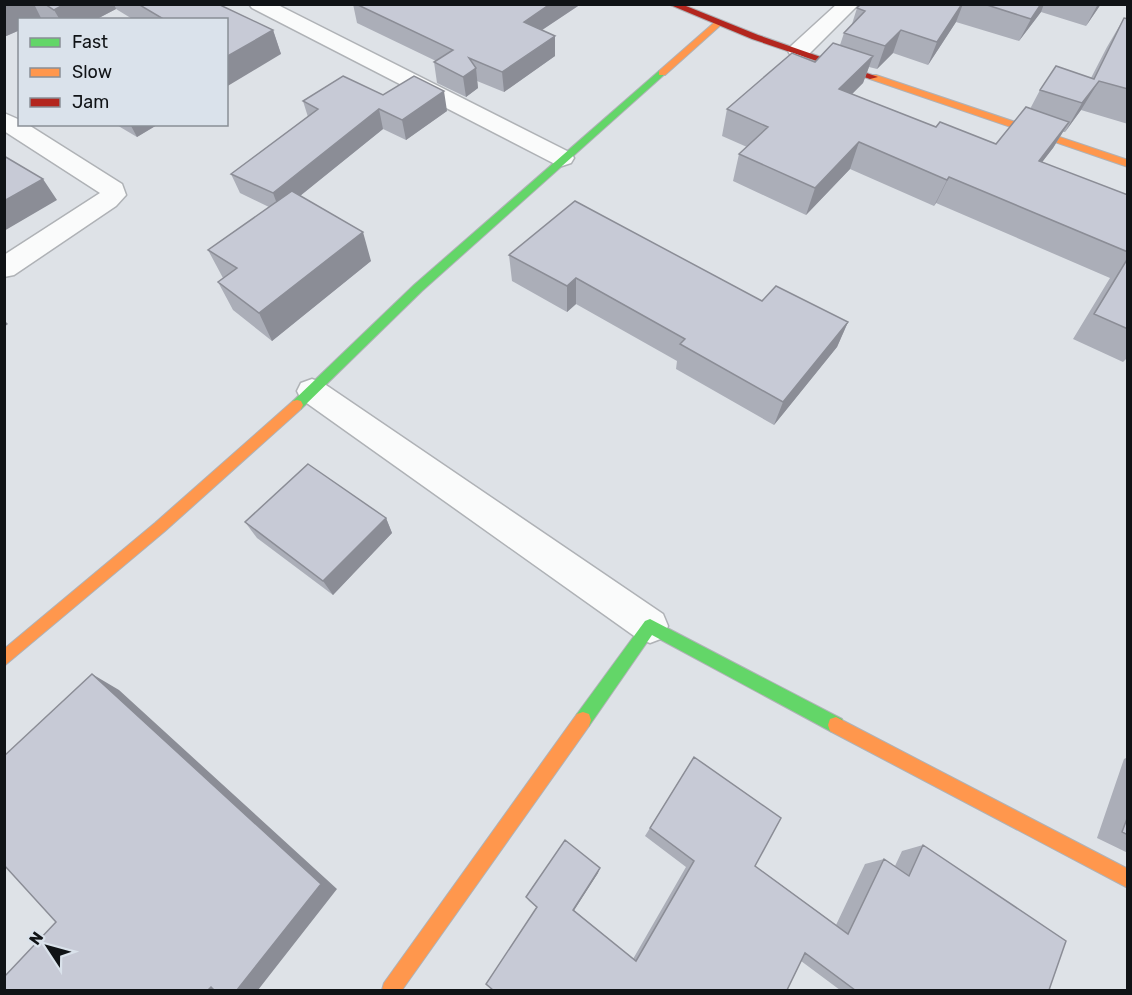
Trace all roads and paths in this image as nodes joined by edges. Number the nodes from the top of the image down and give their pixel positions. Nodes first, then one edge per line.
1 (259, 4) edge
2 (672, 4) edge
3 (849, 4) edge
4 (719, 23) junction
5 (799, 51) junction
6 (4, 120) edge
7 (562, 158) junction
8 (1128, 164) edge
9 (4, 268) edge
10 (312, 391) junction
11 (650, 626) junction
12 (4, 658) edge
13 (1128, 879) edge
14 (391, 990) edge

1 - 7 street
2 - 4 street
3 - 5 street
4 - 5 street
4 - 7 street
5 - 8 street
6 - 9 street
7 - 10 street
10 - 11 street
10 - 12 street
11 - 13 street
11 - 14 street

